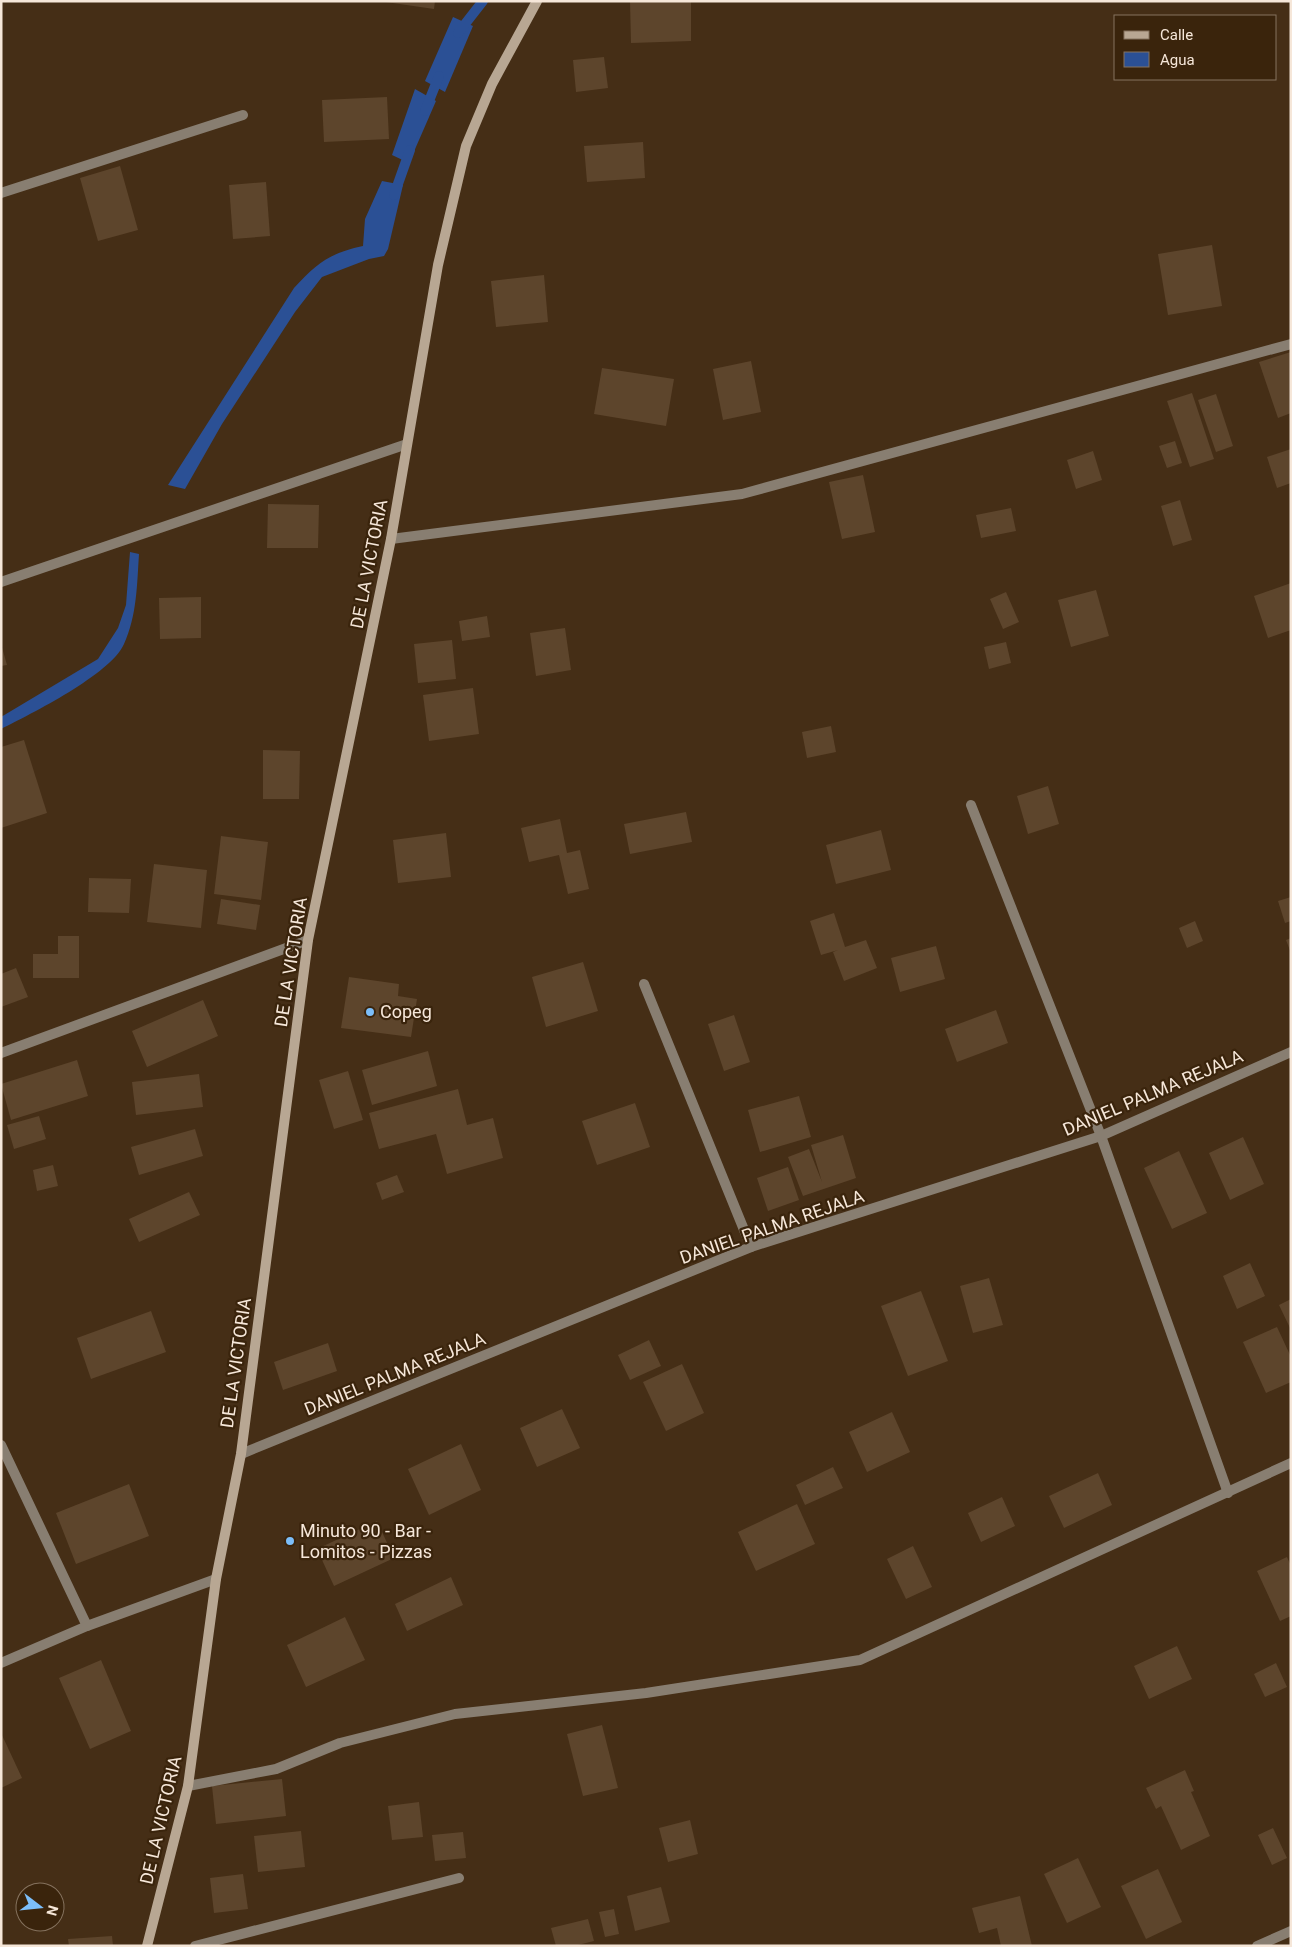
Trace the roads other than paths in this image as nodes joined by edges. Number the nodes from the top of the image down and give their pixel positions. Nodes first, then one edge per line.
1 (537, 1) edge
2 (243, 115) dead end
3 (1, 192) edge
4 (1291, 344) edge
5 (407, 444) junction
6 (392, 539) junction
7 (1, 582) edge
8 (971, 805) dead end
9 (308, 940) junction
10 (644, 984) dead end
11 (1291, 1052) edge
12 (1, 1053) edge
13 (1101, 1136) junction
14 (750, 1247) junction
15 (1, 1445) edge
16 (241, 1454) junction
17 (1291, 1464) edge
18 (1228, 1492) junction
19 (216, 1579) junction
20 (87, 1626) junction
21 (1, 1663) edge
22 (188, 1786) junction
23 (459, 1878) dead end
24 (1291, 1931) edge
25 (147, 1946) edge
26 (195, 1946) edge
27 (1258, 1946) edge

1 - 5 main road, DE LA VICTORIA
2 - 3 street
4 - 6 street
5 - 6 main road, DE LA VICTORIA
5 - 7 street
6 - 9 main road, DE LA VICTORIA
8 - 13 street
9 - 12 street
9 - 16 main road, DE LA VICTORIA
10 - 14 street
11 - 13 street, DANIEL PALMA REJALA
13 - 14 street, DANIEL PALMA REJALA
13 - 18 street
14 - 16 street, DANIEL PALMA REJALA
15 - 20 street
16 - 19 main road, DE LA VICTORIA
17 - 18 street
18 - 22 street
19 - 20 street
19 - 22 main road, DE LA VICTORIA
20 - 21 street
22 - 25 main road, DE LA VICTORIA
23 - 26 street
24 - 27 street

